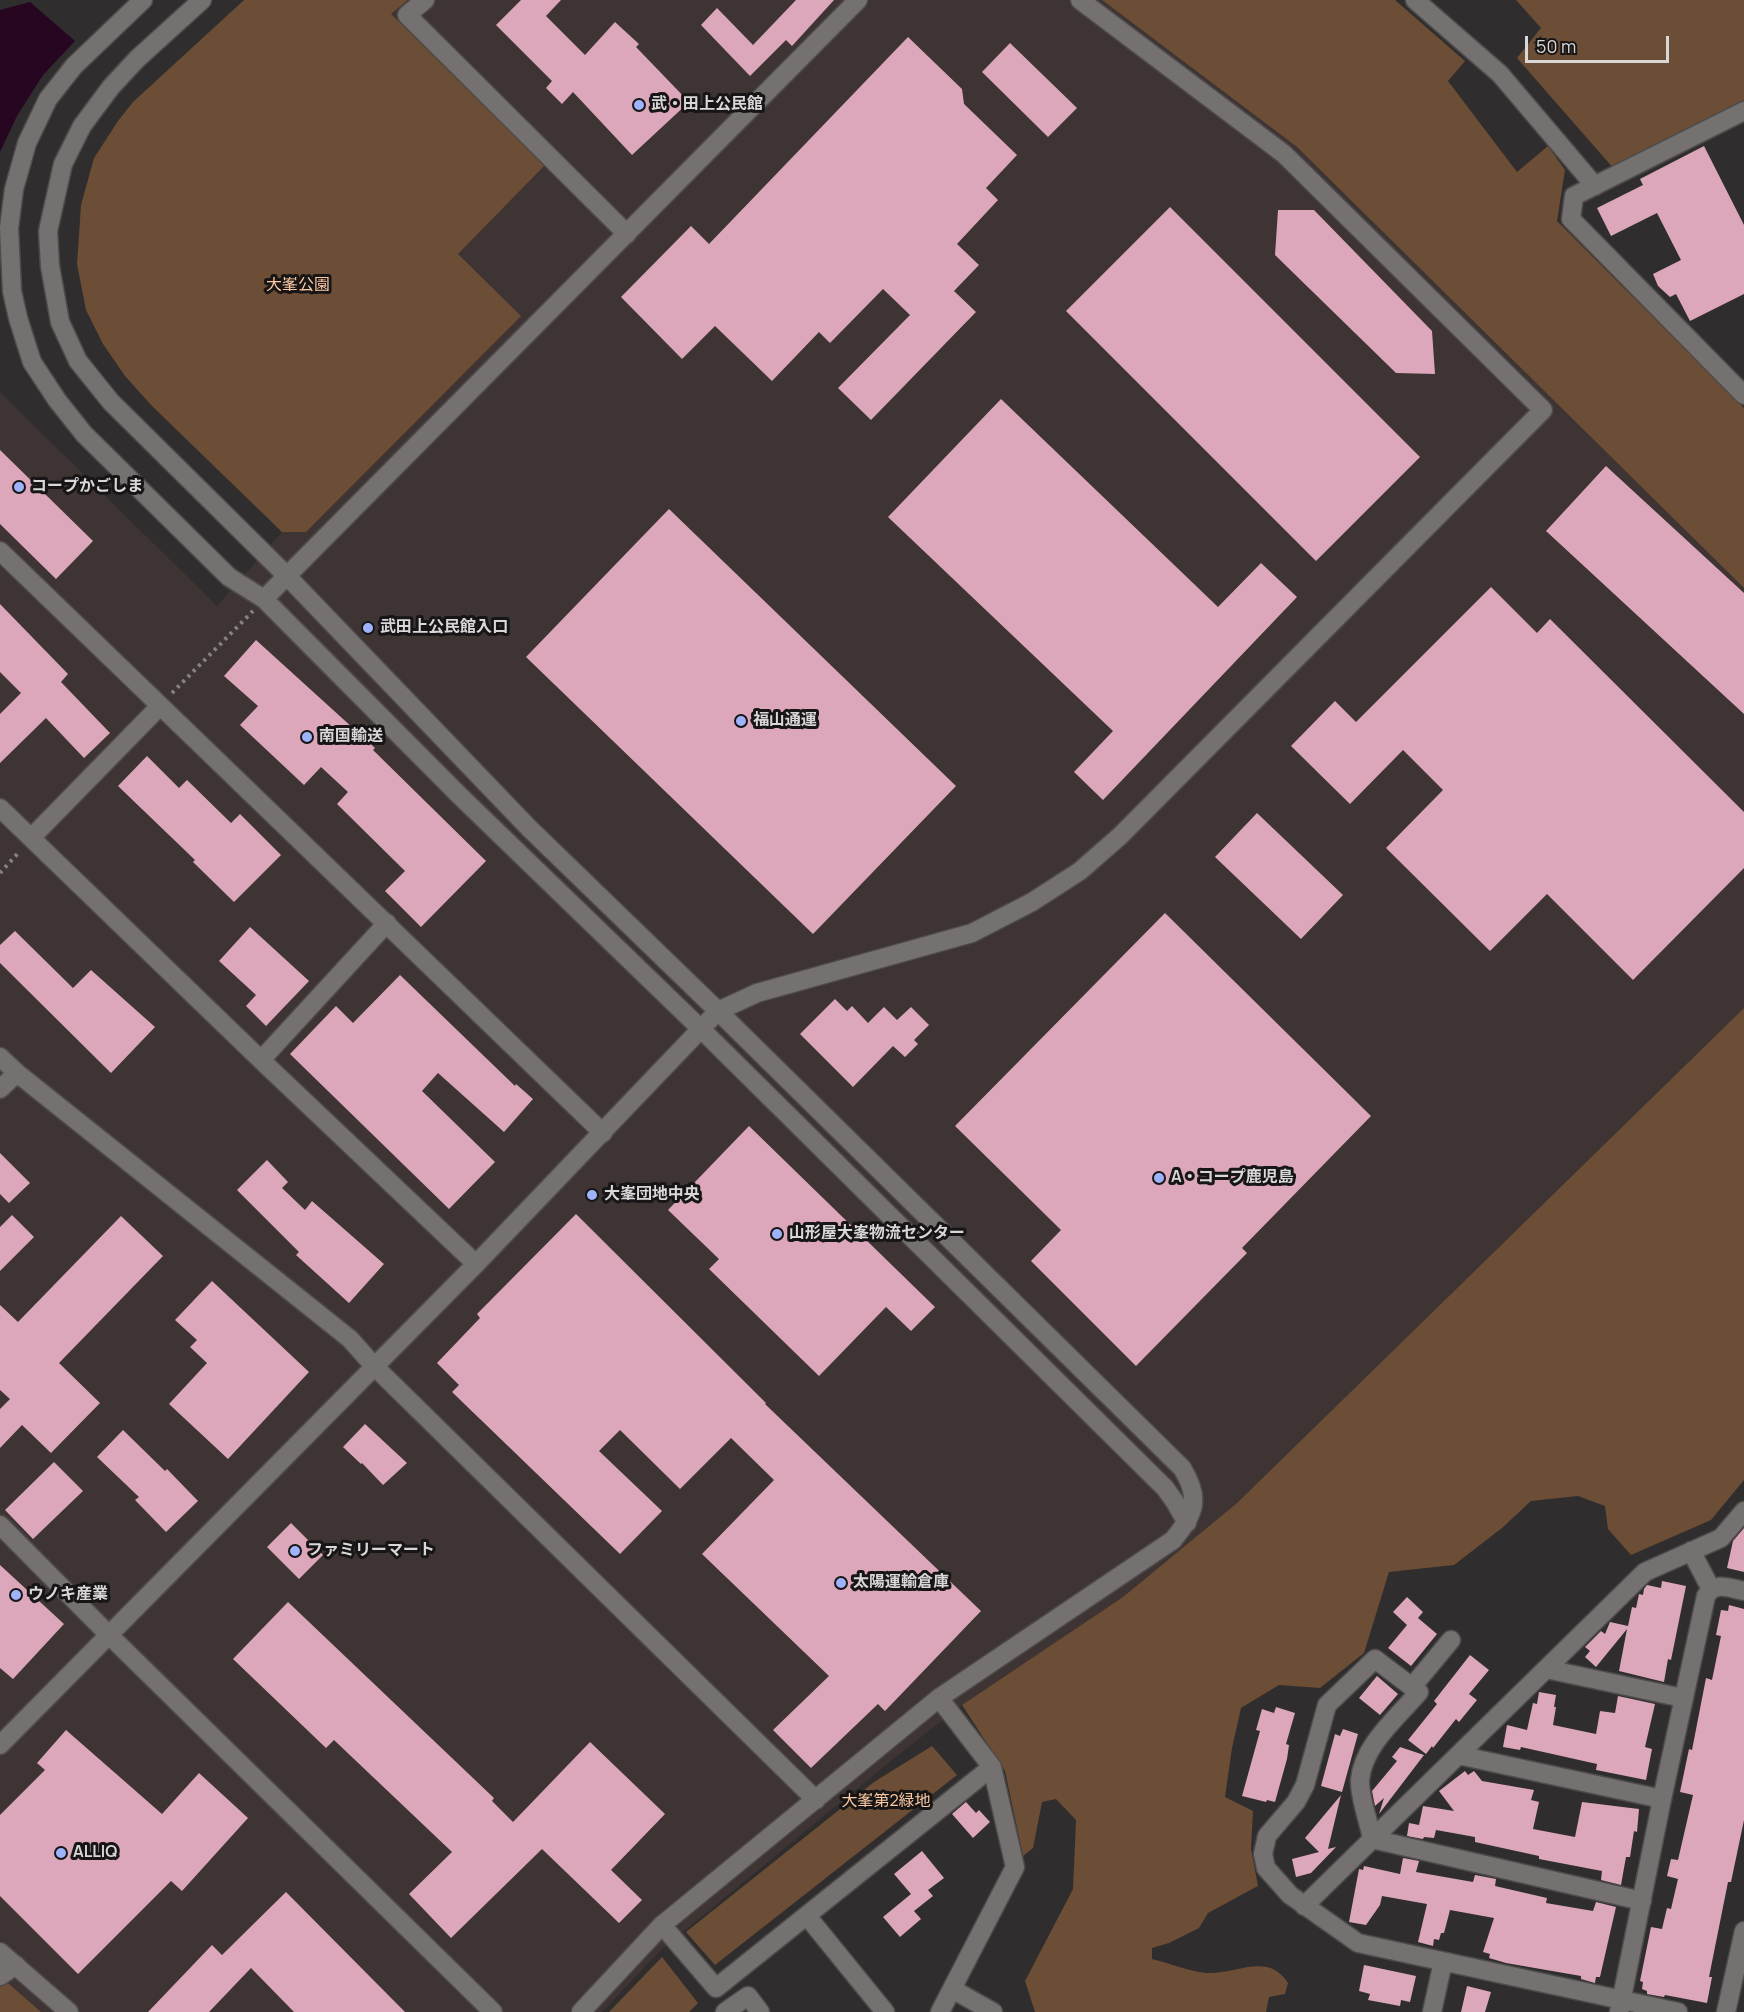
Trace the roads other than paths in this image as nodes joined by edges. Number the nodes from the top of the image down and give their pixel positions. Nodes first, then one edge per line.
1 (143, 0) edge
2 (202, 0) edge
3 (425, 0) edge
4 (858, 0) edge
5 (1080, 0) edge
6 (1415, 0) edge
7 (1744, 111) edge
8 (1595, 186) junction
9 (627, 234) junction
10 (1744, 395) edge
11 (0, 551) edge
12 (287, 576) junction
13 (264, 599) junction
14 (160, 706) junction
15 (0, 808) edge
16 (32, 838) junction
17 (387, 923) junction
18 (718, 1011) junction
19 (702, 1030) junction
20 (0, 1058) edge
21 (261, 1060) junction
22 (16, 1073) junction
23 (0, 1089) edge
24 (603, 1133) junction
25 (476, 1264) junction
26 (374, 1366) junction
27 (1744, 1511) edge
28 (1186, 1523) junction
29 (0, 1525) edge
30 (1691, 1551) junction
31 (1711, 1589) junction
32 (1744, 1591) edge
33 (108, 1635) junction
34 (1451, 1640) dead end
35 (1546, 1669) junction
36 (1412, 1687) junction
37 (939, 1698) junction
38 (1683, 1698) junction
39 (0, 1746) edge
40 (1458, 1755) junction
41 (992, 1767) junction
42 (1662, 1799) junction
43 (816, 1800) junction
44 (1372, 1839) junction
45 (1642, 1901) junction
46 (1304, 1906) junction
47 (807, 1916) junction
48 (662, 1925) junction
49 (1744, 1931) edge
50 (0, 1952) edge
51 (1443, 1962) junction
52 (16, 1965) junction
53 (0, 1976) edge
54 (952, 1989) junction
55 (1620, 2006) edge
56 (732, 2010) edge
57 (69, 2012) edge
58 (493, 2012) edge
59 (582, 2012) edge
60 (760, 2012) edge
61 (885, 2012) edge
62 (940, 2012) edge
63 (993, 2012) edge
64 (1432, 2012) edge
65 (1678, 2012) edge
66 (1726, 2012) edge

1 - 13 street
2 - 12 street
3 - 9 street
4 - 9 street
5 - 18 street
6 - 8 street
7 - 8 street
8 - 10 street
9 - 12 street
11 - 14 street
12 - 13 street
12 - 18 street
13 - 19 street
14 - 16 street
14 - 17 street
15 - 16 street
16 - 21 street
17 - 21 street
17 - 24 street
18 - 19 street
18 - 28 street
19 - 24 street
19 - 28 street
20 - 22 street
21 - 25 street
22 - 23 street
22 - 26 street
24 - 25 street
25 - 26 street
26 - 33 street
26 - 43 street
27 - 30 street
28 - 37 street
29 - 33 street
30 - 31 street
30 - 35 street
31 - 32 street
31 - 38 street
33 - 39 street
33 - 58 street
34 - 36 street
35 - 38 street
35 - 40 street
36 - 44 street
36 - 46 street
37 - 41 street
37 - 43 street
38 - 42 street
40 - 42 street
40 - 44 street
41 - 47 street
41 - 54 street
42 - 45 street
43 - 48 street
44 - 45 street
44 - 46 street
45 - 55 street
46 - 51 street
47 - 48 street
47 - 61 street
48 - 59 street
49 - 66 street
50 - 52 street
51 - 55 street
51 - 64 street
52 - 53 street
52 - 57 street
54 - 62 street
54 - 63 street
55 - 65 street
56 - 60 street

